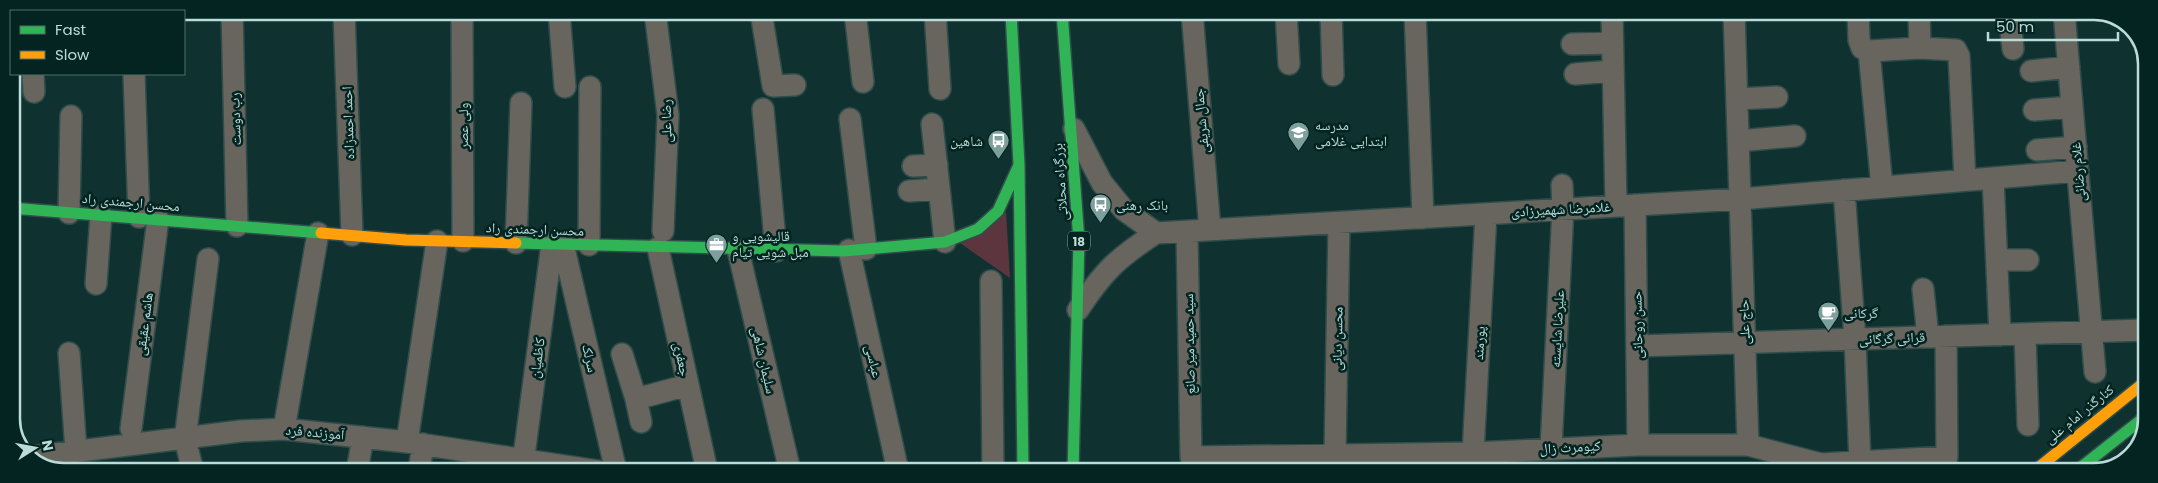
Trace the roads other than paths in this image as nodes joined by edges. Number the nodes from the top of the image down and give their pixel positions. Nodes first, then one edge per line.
1 (232, 20) edge
2 (344, 20) edge
3 (462, 20) edge
4 (560, 20) edge
5 (656, 20) edge
6 (762, 20) edge
7 (856, 20) edge
8 (936, 20) edge
9 (1011, 20) edge
10 (1063, 20) edge
11 (1193, 20) edge
12 (1286, 20) edge
13 (1331, 20) edge
14 (1416, 20) edge
15 (1612, 20) edge
16 (1734, 20) edge
17 (1858, 20) edge
18 (1919, 20) edge
19 (2010, 20) edge
20 (2065, 20) edge
21 (1612, 43) junction
22 (1572, 44) dead end
23 (1920, 48) junction
24 (2013, 49) dead end
25 (1865, 50) junction
26 (1288, 64) dead end
27 (2069, 67) junction
28 (1613, 71) junction
29 (2031, 71) dead end
30 (1575, 74) dead end
31 (134, 75) edge
32 (1333, 75) dead end
33 (863, 82) dead end
34 (795, 85) dead end
35 (565, 87) dead end
36 (590, 87) dead end
37 (940, 89) dead end
38 (1777, 98) dead end
39 (1737, 99) junction
40 (521, 103) dead end
41 (2072, 107) junction
42 (763, 109) dead end
43 (2034, 110) dead end
44 (72, 116) dead end
45 (850, 119) dead end
46 (1070, 121) junction
47 (932, 124) dead end
48 (1795, 136) dead end
49 (1738, 141) junction
50 (2076, 148) junction
51 (2037, 150) dead end
52 (936, 165) junction
53 (1019, 165) junction
54 (913, 166) dead end
55 (2078, 171) junction
56 (1993, 178) junction
57 (1965, 180) junction
58 (1562, 185) dead end
59 (1882, 187) junction
60 (939, 190) junction
61 (1844, 190) junction
62 (910, 191) dead end
63 (1740, 199) junction
64 (1626, 206) junction
65 (20, 209) edge
66 (1563, 209) junction
67 (69, 213) junction
68 (1486, 214) junction
69 (101, 215) junction
70 (148, 218) junction
71 (1423, 218) junction
72 (1339, 222) junction
73 (237, 226) junction
74 (1210, 230) junction
75 (1188, 232) junction
76 (318, 233) junction
77 (1156, 233) junction
78 (352, 236) junction
79 (661, 239) junction
80 (437, 241) junction
81 (464, 242) junction
82 (945, 242) junction
83 (516, 243) junction
84 (558, 244) junction
85 (589, 245) junction
86 (738, 250) junction
87 (857, 250) junction
88 (776, 251) junction
89 (208, 259) dead end
90 (1997, 260) junction
91 (2028, 260) dead end
92 (991, 281) dead end
93 (96, 284) dead end
94 (1923, 290) dead end
95 (1078, 310) junction
96 (2138, 330) edge
97 (2091, 332) junction
98 (2025, 334) junction
99 (2000, 335) junction
100 (1937, 337) junction
101 (1855, 339) junction
102 (1745, 342) junction
103 (1637, 346) junction
104 (68, 353) dead end
105 (622, 354) dead end
106 (2095, 372) dead end
107 (688, 385) junction
108 (2138, 387) edge
109 (636, 399) junction
110 (641, 422) dead end
111 (2138, 423) edge
112 (2028, 425) dead end
113 (131, 429) dead end
114 (284, 429) junction
115 (363, 437) junction
116 (185, 439) junction
117 (415, 443) junction
118 (1638, 444) junction
119 (1748, 445) junction
120 (1551, 448) junction
121 (76, 451) junction
122 (1192, 457) joint
123 (47, 460) edge
124 (1325, 461) edge
125 (1474, 462) edge
126 (1860, 462) junction
127 (191, 463) edge
128 (358, 463) edge
129 (418, 463) edge
130 (513, 463) edge
131 (523, 463) edge
132 (614, 463) edge
133 (704, 463) edge
134 (788, 463) edge
135 (897, 463) edge
136 (993, 463) edge
137 (1023, 463) edge
138 (1073, 463) edge
139 (1265, 463) edge
140 (1293, 463) edge
141 (1397, 463) edge
142 (1817, 463) edge
143 (1840, 463) edge
144 (2043, 463) edge
145 (2087, 463) edge

1 - 73 street, رب دوست
2 - 78 street, احمد احمدزاده
3 - 81 street, ولی عصر
4 - 35 street
5 - 79 street, رضا علی
6 - 34 street
7 - 33 street
8 - 37 street
9 - 53 main road
10 - 46 main road, بزرگراه محلاتی / 18
11 - 74 street, جمال شریفی
12 - 26 street
13 - 32 street
14 - 71 street
15 - 21 street, حسن روحانی
16 - 39 street, حاج علی
17 - 25 street
18 - 23 street
19 - 24 street
20 - 27 street, غلام رضائی
21 - 22 street
21 - 28 street, حسن روحانی
23 - 25 street
23 - 57 street
25 - 59 street
27 - 29 street
27 - 41 street, غلام رضائی
28 - 30 street
28 - 64 street, حسن روحانی
31 - 70 street, هاشم عقیقی
36 - 85 street
38 - 39 street
39 - 49 street, حاج علی
40 - 83 street
41 - 43 street
41 - 50 street, غلام رضائی
42 - 88 street
44 - 67 street
45 - 87 street, عباسی
46 - 77 street
46 - 95 main road, بزرگراه محلاتی / 18
47 - 52 street
48 - 49 street
49 - 63 street, حاج علی
50 - 51 street
50 - 55 street, غلام رضائی
52 - 54 street
52 - 60 street
53 - 82 main road, محسن ارجمندی راد
53 - 137 main road
55 - 56 street, غلامرضا شهمیرزادی
55 - 97 street, غلام رضائی
56 - 57 street, غلامرضا شهمیرزادی
56 - 90 street
57 - 59 street, غلامرضا شهمیرزادی
58 - 66 street, علیرضا شایسته
59 - 61 street, غلامرضا شهمیرزادی
60 - 62 street
60 - 82 street
61 - 63 street, غلامرضا شهمیرزادی
61 - 101 street
63 - 64 street, غلامرضا شهمیرزادی
63 - 102 street, حاج علی
64 - 66 street, غلامرضا شهمیرزادی
64 - 103 street, حسن روحانی
65 - 67 main road, محسن ارجمندی راد
66 - 68 street, غلامرضا شهمیرزادی
66 - 120 street, علیرضا شایسته
67 - 69 main road, محسن ارجمندی راد
68 - 71 street, غلامرضا شهمیرزادی
68 - 125 street, پورمند
69 - 70 main road, محسن ارجمندی راد
69 - 93 street
70 - 73 main road, محسن ارجمندی راد
70 - 113 street, هاشم عقیقی
71 - 72 street, غلامرضا شهمیرزادی
72 - 74 street, غلامرضا شهمیرزادی
72 - 124 street, محسن دیانی
73 - 76 main road, محسن ارجمندی راد
74 - 75 street, غلامرضا شهمیرزادی
75 - 77 street, غلامرضا شهمیرزادی
75 - 122 street, سید حمید میر صانع
76 - 78 main road, محسن ارجمندی راد
76 - 114 street
77 - 95 street
78 - 80 main road, محسن ارجمندی راد
79 - 85 main road, محسن ارجمندی راد
79 - 86 main road, محسن ارجمندی راد
79 - 107 street, جعفری
80 - 81 main road, محسن ارجمندی راد
80 - 117 street
81 - 83 main road, محسن ارجمندی راد
82 - 87 main road, محسن ارجمندی راد
83 - 84 main road, محسن ارجمندی راد
84 - 85 main road, محسن ارجمندی راد
84 - 131 street, کاظمیان
84 - 132 street, سرلک
86 - 88 main road, محسن ارجمندی راد
86 - 134 street, سلیمان شاهی
87 - 88 main road, محسن ارجمندی راد
87 - 135 street, عباسی
89 - 116 street
90 - 91 street
90 - 99 street
92 - 136 street
94 - 100 street
95 - 138 main road, بزرگراه محلاتی / 18
96 - 97 street, قرائی گرگانی
97 - 98 street, قرائی گرگانی
97 - 106 street, غلام رضائی
98 - 99 street, قرائی گرگانی
98 - 112 street
99 - 100 street, قرائی گرگانی
100 - 101 street, قرائی گرگانی
100 - 126 street, کیومرث زال
101 - 102 street, قرائی گرگانی
101 - 126 street
102 - 103 street, قرائی گرگانی
102 - 119 street, حاج علی
103 - 118 street, حسن روحانی
104 - 121 street
105 - 109 street
107 - 109 street
107 - 133 street, جعفری
108 - 144 main road, کنارگذر امام علی
109 - 110 street
111 - 145 main road
114 - 115 street, آموزنده فرد
114 - 116 street, آموزنده فرد
115 - 117 street, آموزنده فرد
115 - 128 street
116 - 121 street, آموزنده فرد
116 - 127 street
117 - 129 street
117 - 130 street, آموزنده فرد
118 - 119 street, کیومرث زال
118 - 120 street, کیومرث زال
119 - 142 street, کیومرث زال
120 - 125 street, کیومرث زال
121 - 123 street, آموزنده فرد
122 - 139 street, کیومرث زال
124 - 140 street, کیومرث زال
124 - 141 street, کیومرث زال
125 - 141 street, کیومرث زال
126 - 143 street, کیومرث زال

